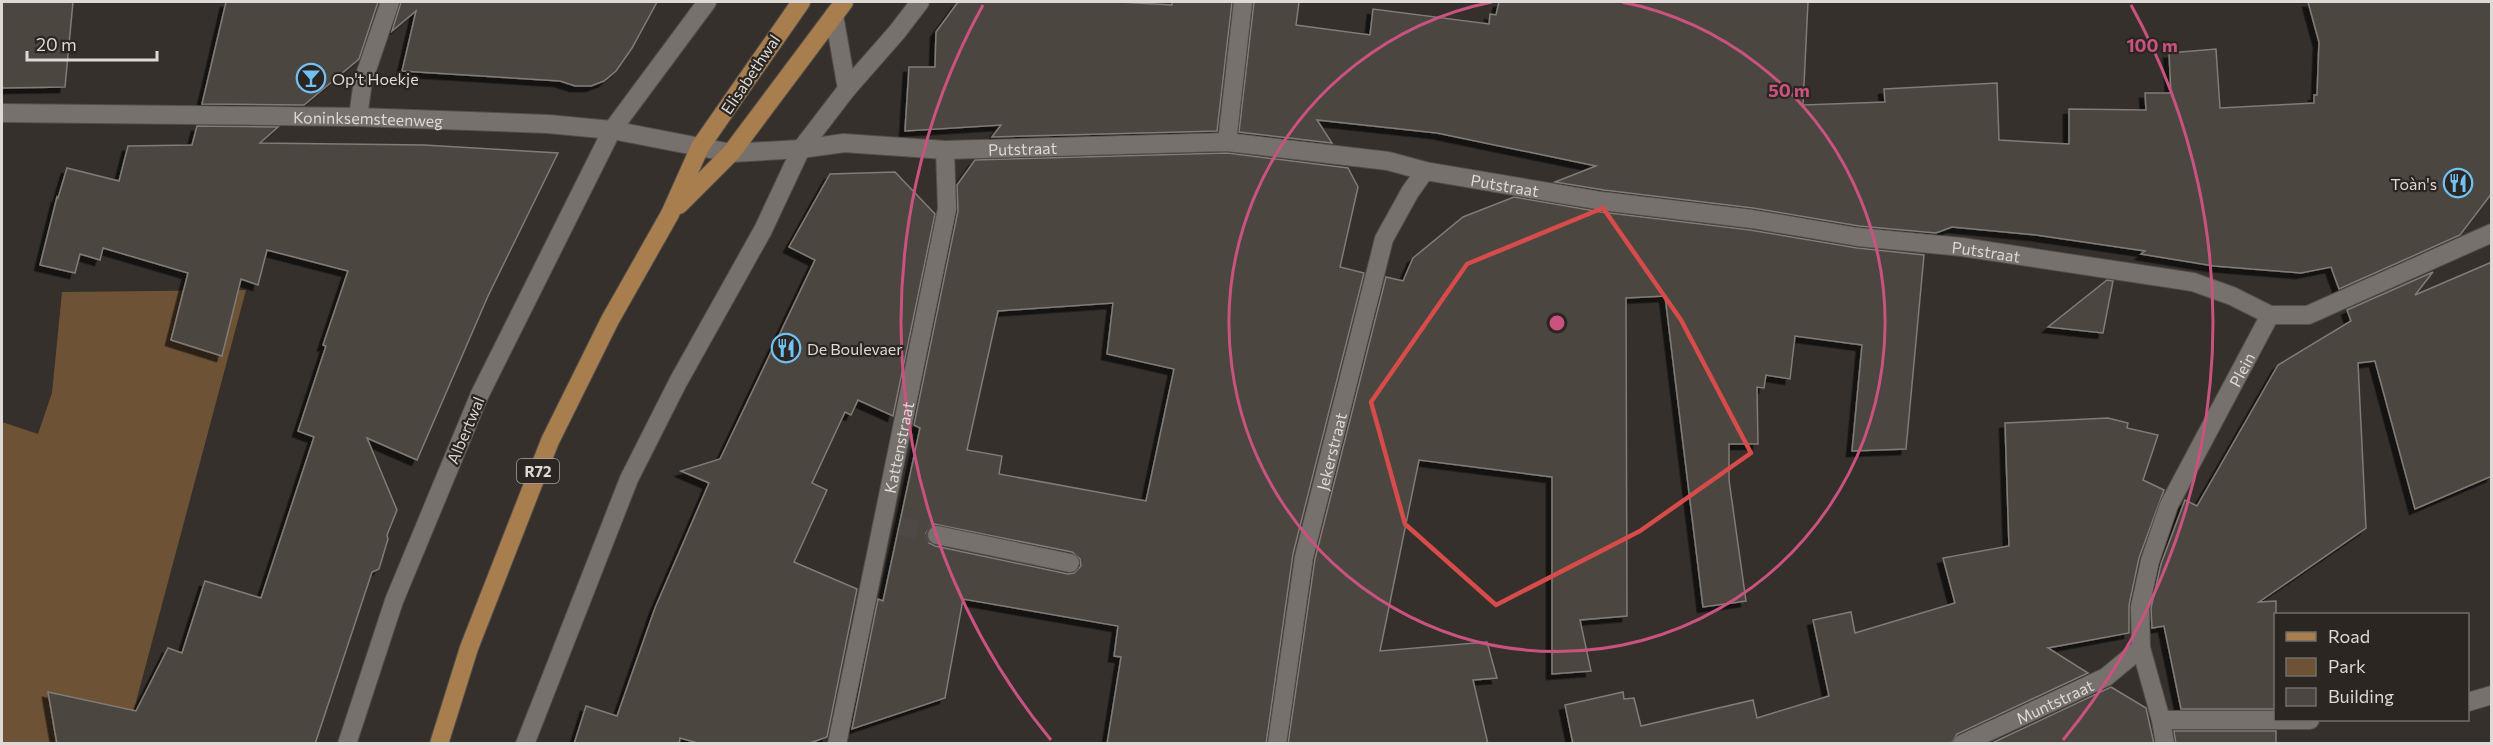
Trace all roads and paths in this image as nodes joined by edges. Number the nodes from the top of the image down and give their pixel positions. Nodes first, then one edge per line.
1 (390, 2) edge
2 (706, 2) edge
3 (801, 2) edge
4 (920, 2) edge
5 (1243, 2) edge
6 (839, 8) edge
7 (847, 89) junction
8 (2, 113) edge
9 (358, 117) junction
10 (612, 130) junction
11 (1227, 142) junction
12 (700, 147) junction
13 (801, 149) junction
14 (945, 150) junction
15 (731, 153) junction
16 (1425, 171) junction
17 (670, 214) junction
18 (2492, 233) edge
19 (2270, 315) junction
20 (937, 535) tunnel mouth
21 (1070, 563) dead end
22 (2141, 648) junction
23 (2492, 695) edge
24 (2469, 702) edge
25 (2161, 720) junction
26 (2274, 720) edge
27 (347, 744) edge
28 (439, 744) edge
29 (525, 744) edge
30 (837, 744) edge
31 (1277, 744) edge
32 (1962, 744) edge
33 (2165, 744) edge

1 - 9 street
2 - 10 street
3 - 12 main road, Elisabethwal
4 - 7 street
5 - 11 street
6 - 7 street, Elisabethwal
6 - 15 main road, Elisabethwal / R72
7 - 13 street
8 - 9 street, Koninksemsteenweg
9 - 10 street, Koninksemsteenweg
10 - 12 street, Koninksemsteenweg
10 - 27 street, Albertwal
11 - 14 street, Putstraat
11 - 16 street, Putstraat
12 - 15 street, Koninksemsteenweg
12 - 17 main road, R72
13 - 14 street, Putstraat
13 - 15 street, Putstraat
13 - 29 street
14 - 30 street, Kattenstraat
15 - 17 main road, R72
16 - 19 street, Putstraat
16 - 31 street, Jekerstraat
17 - 28 main road, R72
18 - 19 street
19 - 22 street, Plein
20 - 21 street
22 - 25 street, Plein
22 - 32 street, Muntstraat
23 - 24 street
25 - 26 street
25 - 33 street, Plein

